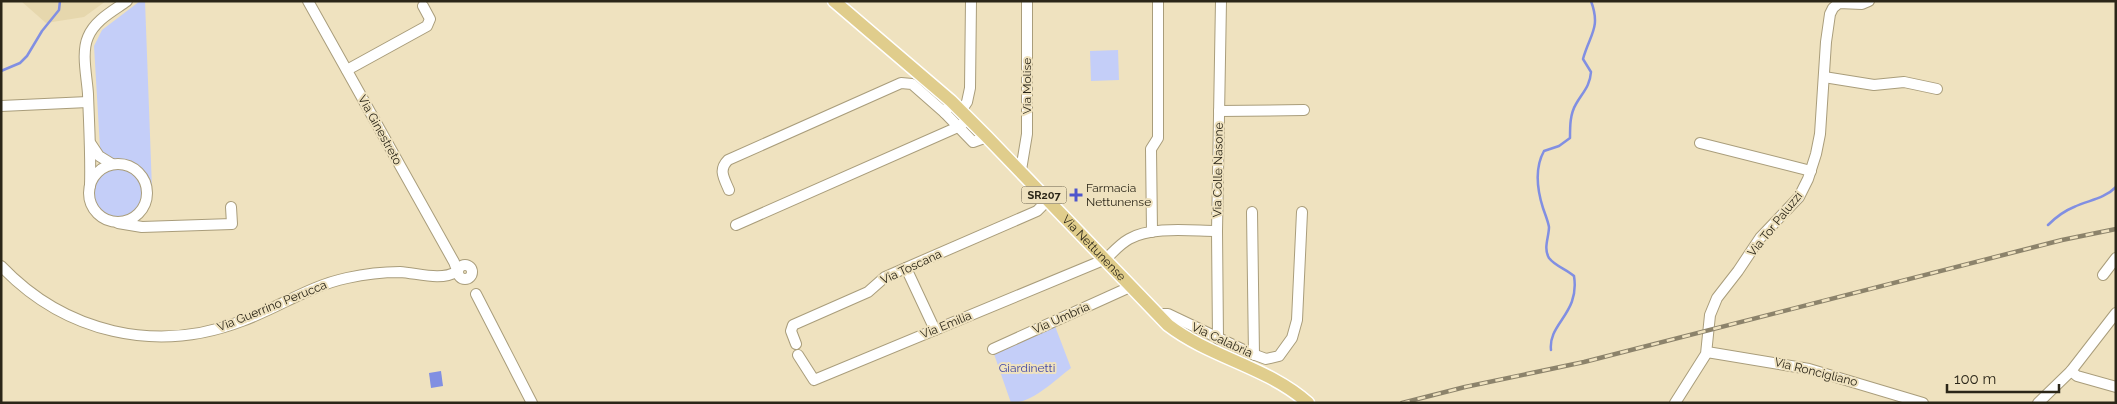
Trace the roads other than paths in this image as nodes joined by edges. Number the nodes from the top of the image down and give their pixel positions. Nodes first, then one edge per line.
1 (127, 1) edge
2 (308, 1) edge
3 (834, 1) edge
4 (971, 1) edge
5 (1027, 1) edge
6 (1158, 1) edge
7 (1221, 1) edge
8 (1869, 1) edge
9 (423, 6) dead end
10 (347, 70) junction
11 (1824, 77) junction
12 (1936, 89) dead end
13 (88, 102) junction
14 (1, 106) edge
15 (948, 107) junction
16 (1304, 110) dead end
17 (1219, 111) junction
18 (965, 115) junction
19 (958, 127) junction
20 (987, 136) junction
21 (90, 143) junction
22 (1700, 143) dead end
23 (112, 164) junction
24 (1021, 170) junction
25 (1811, 171) junction
26 (90, 186) junction
27 (729, 190) dead end
28 (1048, 200) junction
29 (231, 207) dead end
30 (142, 208) junction
31 (1252, 212) dead end
32 (1302, 212) dead end
33 (113, 221) junction
34 (736, 225) dead end
35 (157, 227) junction
36 (1217, 231) junction
37 (1152, 232) junction
38 (2116, 258) edge
39 (1106, 259) junction
40 (1, 266) edge
41 (906, 268) junction
42 (464, 273) junction
43 (2103, 276) dead end
44 (1130, 287) junction
45 (2116, 313) edge
46 (1158, 316) junction
47 (935, 330) junction
48 (1218, 339) junction
49 (796, 344) dead end
50 (992, 349) dead end
51 (1707, 352) junction
52 (798, 355) dead end
53 (1254, 355) junction
54 (2071, 371) junction
55 (2116, 387) edge
56 (532, 403) edge
57 (1308, 403) edge
58 (1676, 403) edge
59 (1924, 403) edge
60 (2038, 403) edge

1 - 13 street
2 - 10 street, Via Ginestreto
3 - 15 main road, Via Nettunense / SR207
4 - 18 street
5 - 24 street, Via Molise
6 - 37 street
7 - 17 street, Via Colle Nasone
8 - 11 street, Via Tor Paluzzi
9 - 10 street
10 - 42 street, Via Ginestreto
11 - 12 street
11 - 25 street, Via Tor Paluzzi
13 - 14 street
13 - 21 street
15 - 18 main road, Via Nettunense / SR207
15 - 19 street
15 - 27 street
16 - 17 street
17 - 36 street, Via Colle Nasone
18 - 19 street
18 - 20 main road, Via Nettunense / SR207
19 - 20 street
19 - 34 street
20 - 24 main road, Via Nettunense / SR207
21 - 23 street
21 - 26 street
22 - 25 street
23 - 26 street
23 - 30 street
24 - 28 main road, Via Nettunense / SR207
25 - 51 street, Via Tor Paluzzi
26 - 33 street
28 - 39 main road, Via Nettunense / SR207
28 - 41 street, Via Toscana
29 - 35 street
30 - 33 street
30 - 35 street
31 - 53 street
32 - 53 street, Via Calabria
33 - 35 street
36 - 37 street, Via Emilia
36 - 48 street, Via Colle Nasone
37 - 39 street, Via Emilia
38 - 43 street
39 - 44 main road, Via Nettunense / SR207
39 - 47 street, Via Emilia
40 - 42 street, Via Guerrino Perucca
41 - 47 street
41 - 49 street, Via Toscana
42 - 56 street, Via Ginestreto
44 - 46 main road, Via Nettunense / SR207
44 - 50 street, Via Umbria
45 - 54 street
46 - 48 street, Via Calabria
46 - 57 main road, Via Nettunense / SR207
47 - 52 street, Via Emilia
48 - 53 street, Via Calabria
51 - 58 street, Via Tor Paluzzi
51 - 59 street, Via Roncigliano
54 - 55 street
54 - 60 street

